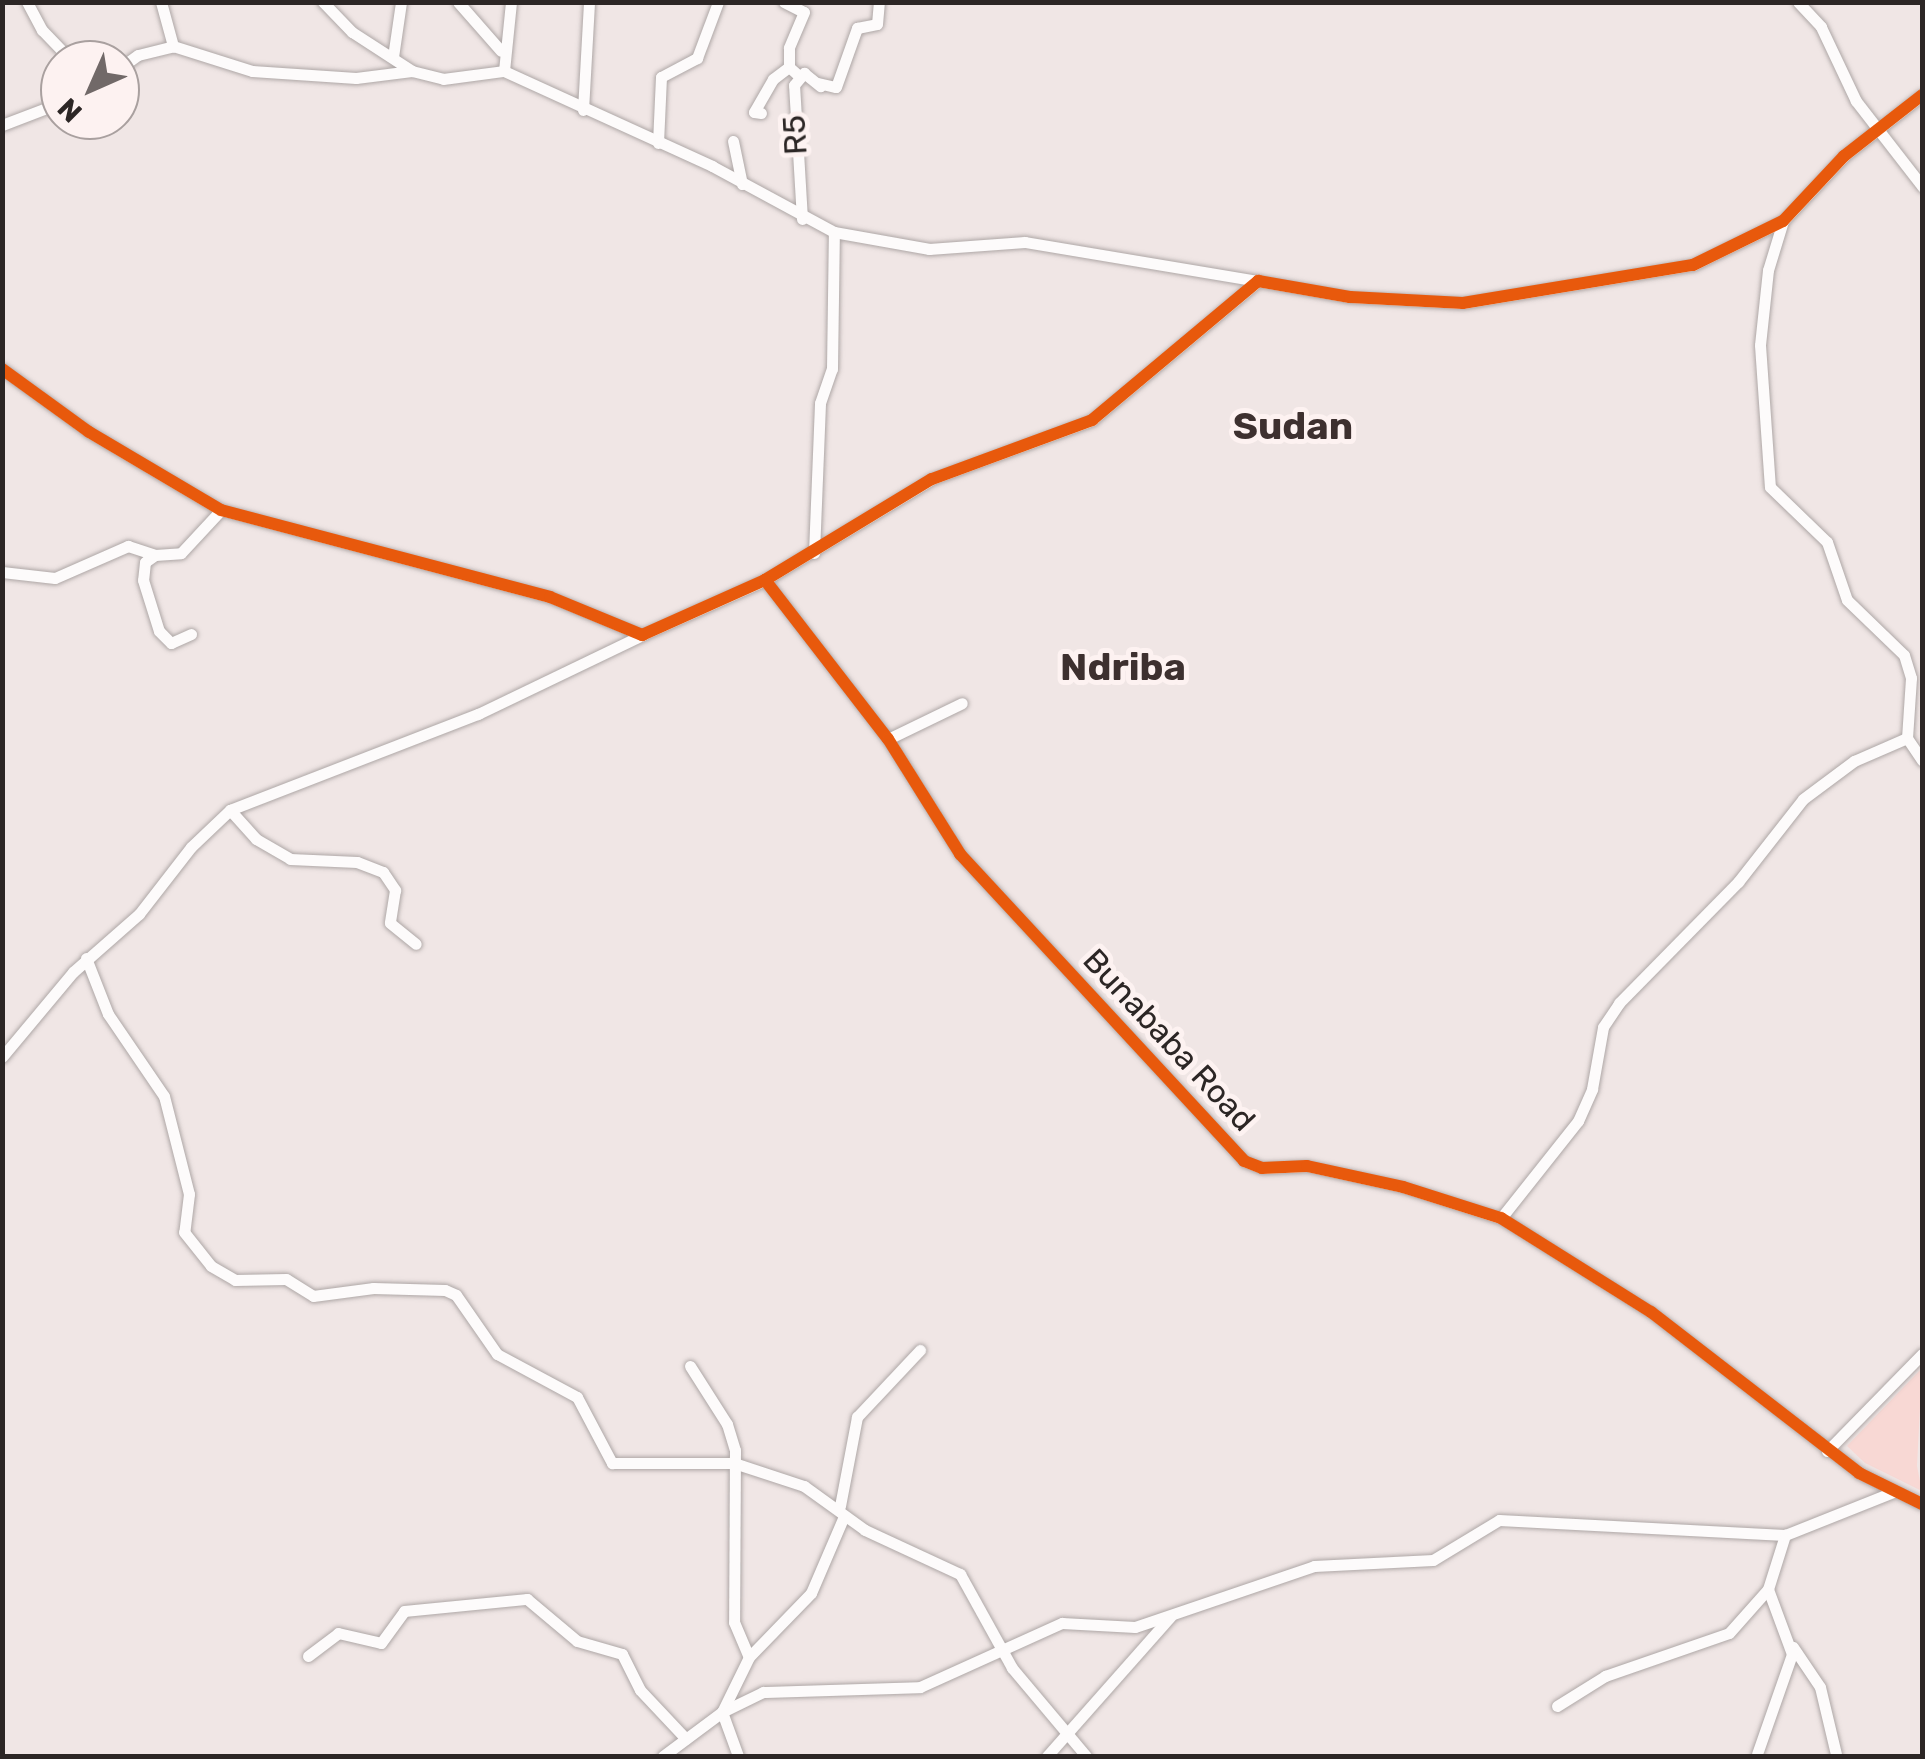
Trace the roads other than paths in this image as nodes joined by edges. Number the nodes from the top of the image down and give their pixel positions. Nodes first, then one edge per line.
1 (27, 2) edge
2 (162, 2) edge
3 (323, 2) edge
4 (401, 2) edge
5 (458, 2) edge
6 (511, 2) edge
7 (590, 2) edge
8 (734, 2) edge
9 (784, 2) edge
10 (880, 2) edge
11 (1798, 2) edge
12 (718, 8) edge
13 (52, 40) edge
14 (173, 46) junction
15 (501, 50) junction
16 (140, 54) edge
17 (392, 55) junction
18 (412, 70) junction
19 (504, 71) junction
20 (794, 71) junction
21 (392, 74) junction
22 (1922, 96) edge
23 (40, 110) edge
24 (583, 110) junction
25 (761, 112) dead end
26 (2, 124) edge
27 (1878, 128) junction
28 (733, 141) dead end
29 (658, 143) junction
30 (742, 184) junction
31 (1922, 186) edge
32 (802, 219) junction
33 (1783, 221) junction
34 (834, 232) junction
35 (1258, 281) junction
36 (2, 369) edge
37 (221, 510) junction
38 (814, 553) junction
39 (155, 555) junction
40 (2, 572) edge
41 (766, 580) junction
42 (191, 634) dead end
43 (642, 635) junction
44 (962, 703) dead end
45 (1906, 738) junction
46 (888, 739) junction
47 (1922, 760) edge
48 (230, 810) junction
49 (416, 944) dead end
50 (86, 958) junction
51 (2, 1058) edge
52 (1501, 1218) junction
53 (920, 1350) dead end
54 (1922, 1354) edge
55 (690, 1366) dead end
56 (1828, 1450) junction
57 (734, 1463) junction
58 (1894, 1492) junction
59 (1922, 1504) edge
60 (842, 1511) junction
61 (1784, 1535) junction
62 (1768, 1589) junction
63 (1170, 1616) junction
64 (1792, 1647) junction
65 (1000, 1650) junction
66 (308, 1656) dead end
67 (749, 1656) junction
68 (1557, 1706) dead end
69 (722, 1712) junction
70 (1063, 1735) junction
71 (686, 1739) junction
72 (1758, 1754) edge
73 (1836, 1754) dead end
74 (663, 1756) edge
75 (738, 1756) edge
76 (1047, 1756) edge
77 (1086, 1756) edge

1 - 13 street
2 - 14 street
3 - 17 street
4 - 17 street
5 - 15 street
6 - 15 street
7 - 24 street
8 - 12 street
9 - 20 street
10 - 20 street, R5
11 - 27 street
12 - 29 street
14 - 16 street
14 - 21 street
15 - 19 street
17 - 18 street
17 - 21 street
18 - 19 street
18 - 21 street
19 - 24 street
20 - 25 street
20 - 32 street, R5
22 - 27 street
23 - 26 street
24 - 29 street
27 - 31 street
27 - 33 street
28 - 30 street
29 - 30 street
30 - 32 street
32 - 34 street
33 - 35 street
33 - 45 street
34 - 35 street
34 - 38 street
35 - 38 street
36 - 37 street
37 - 39 street
37 - 43 street
38 - 41 street
39 - 40 street
39 - 42 street
41 - 43 street
41 - 46 street, Bunababa Road
43 - 48 street
44 - 46 street
45 - 47 street
45 - 52 street
46 - 52 street, Bunababa Road
48 - 49 street
48 - 50 street
50 - 51 street
50 - 57 street
52 - 56 street, Bunababa Road
53 - 60 street
54 - 56 street
55 - 57 street
56 - 58 street, Bunababa Road
57 - 60 street
57 - 67 street
58 - 59 street, Bunababa Road
58 - 61 street
60 - 65 street
60 - 67 street
61 - 62 street
61 - 63 street
62 - 64 street
62 - 68 street
63 - 65 street
63 - 70 street
64 - 72 street
64 - 73 street
65 - 69 street
65 - 70 street
66 - 71 street
67 - 69 street
69 - 71 street
69 - 75 street
70 - 76 street
70 - 77 street
71 - 74 street

